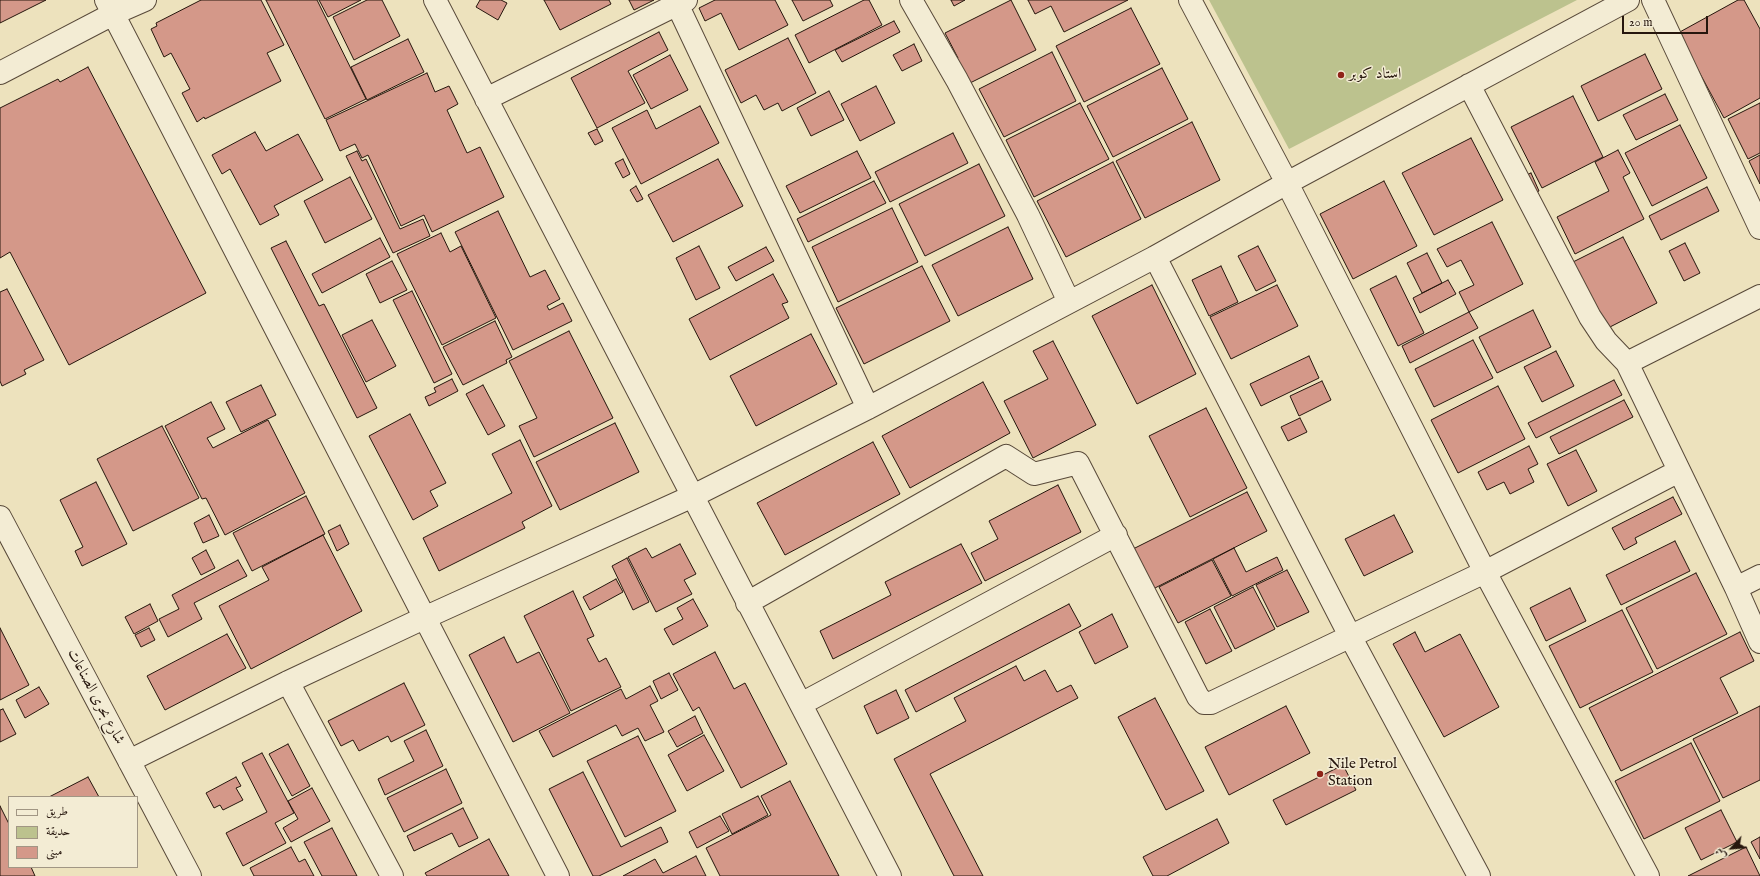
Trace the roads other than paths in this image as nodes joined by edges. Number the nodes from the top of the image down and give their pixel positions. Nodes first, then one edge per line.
1 (145, 0) edge
2 (435, 0) edge
3 (911, 0) edge
4 (1190, 0) edge
5 (1628, 0) edge
6 (1653, 0) edge
7 (682, 2) edge
8 (109, 7) edge
9 (0, 73) edge
10 (1469, 85) junction
11 (486, 99) junction
12 (1287, 183) junction
13 (1760, 228) edge
14 (1155, 257) junction
15 (1760, 296) edge
16 (1069, 302) junction
17 (1627, 363) junction
18 (868, 408) junction
19 (1679, 471) junction
20 (693, 496) junction
21 (0, 517) edge
22 (1116, 536) junction
23 (1485, 572) junction
24 (1760, 576) edge
25 (1736, 588) junction
26 (747, 603) junction
27 (424, 618) junction
28 (1350, 636) junction
29 (1760, 642) edge
30 (288, 682) junction
31 (801, 704) junction
32 (129, 761) junction
33 (190, 876) edge
34 (392, 876) edge
35 (558, 876) edge
36 (890, 876) edge
37 (1479, 876) edge
38 (1648, 876) edge

1 - 8 street
2 - 11 street
3 - 16 street
4 - 12 street
5 - 10 street
6 - 13 street
7 - 11 street
7 - 18 street
8 - 9 street
8 - 27 street
10 - 12 street
10 - 17 street
11 - 20 street
12 - 14 street
12 - 23 street
14 - 16 street
14 - 28 street
15 - 17 street
16 - 18 street
17 - 19 street
18 - 20 street
19 - 23 street
19 - 25 street
20 - 26 street
20 - 27 street
21 - 32 street, شارع بحرى الصناعات
22 - 26 street
22 - 28 street
22 - 31 street
23 - 28 street
23 - 38 street
24 - 25 street
25 - 29 street
26 - 31 street
27 - 30 street
27 - 35 street
28 - 37 street
30 - 32 street
30 - 34 street
31 - 36 street
32 - 33 street, شارع بحرى الصناعات

